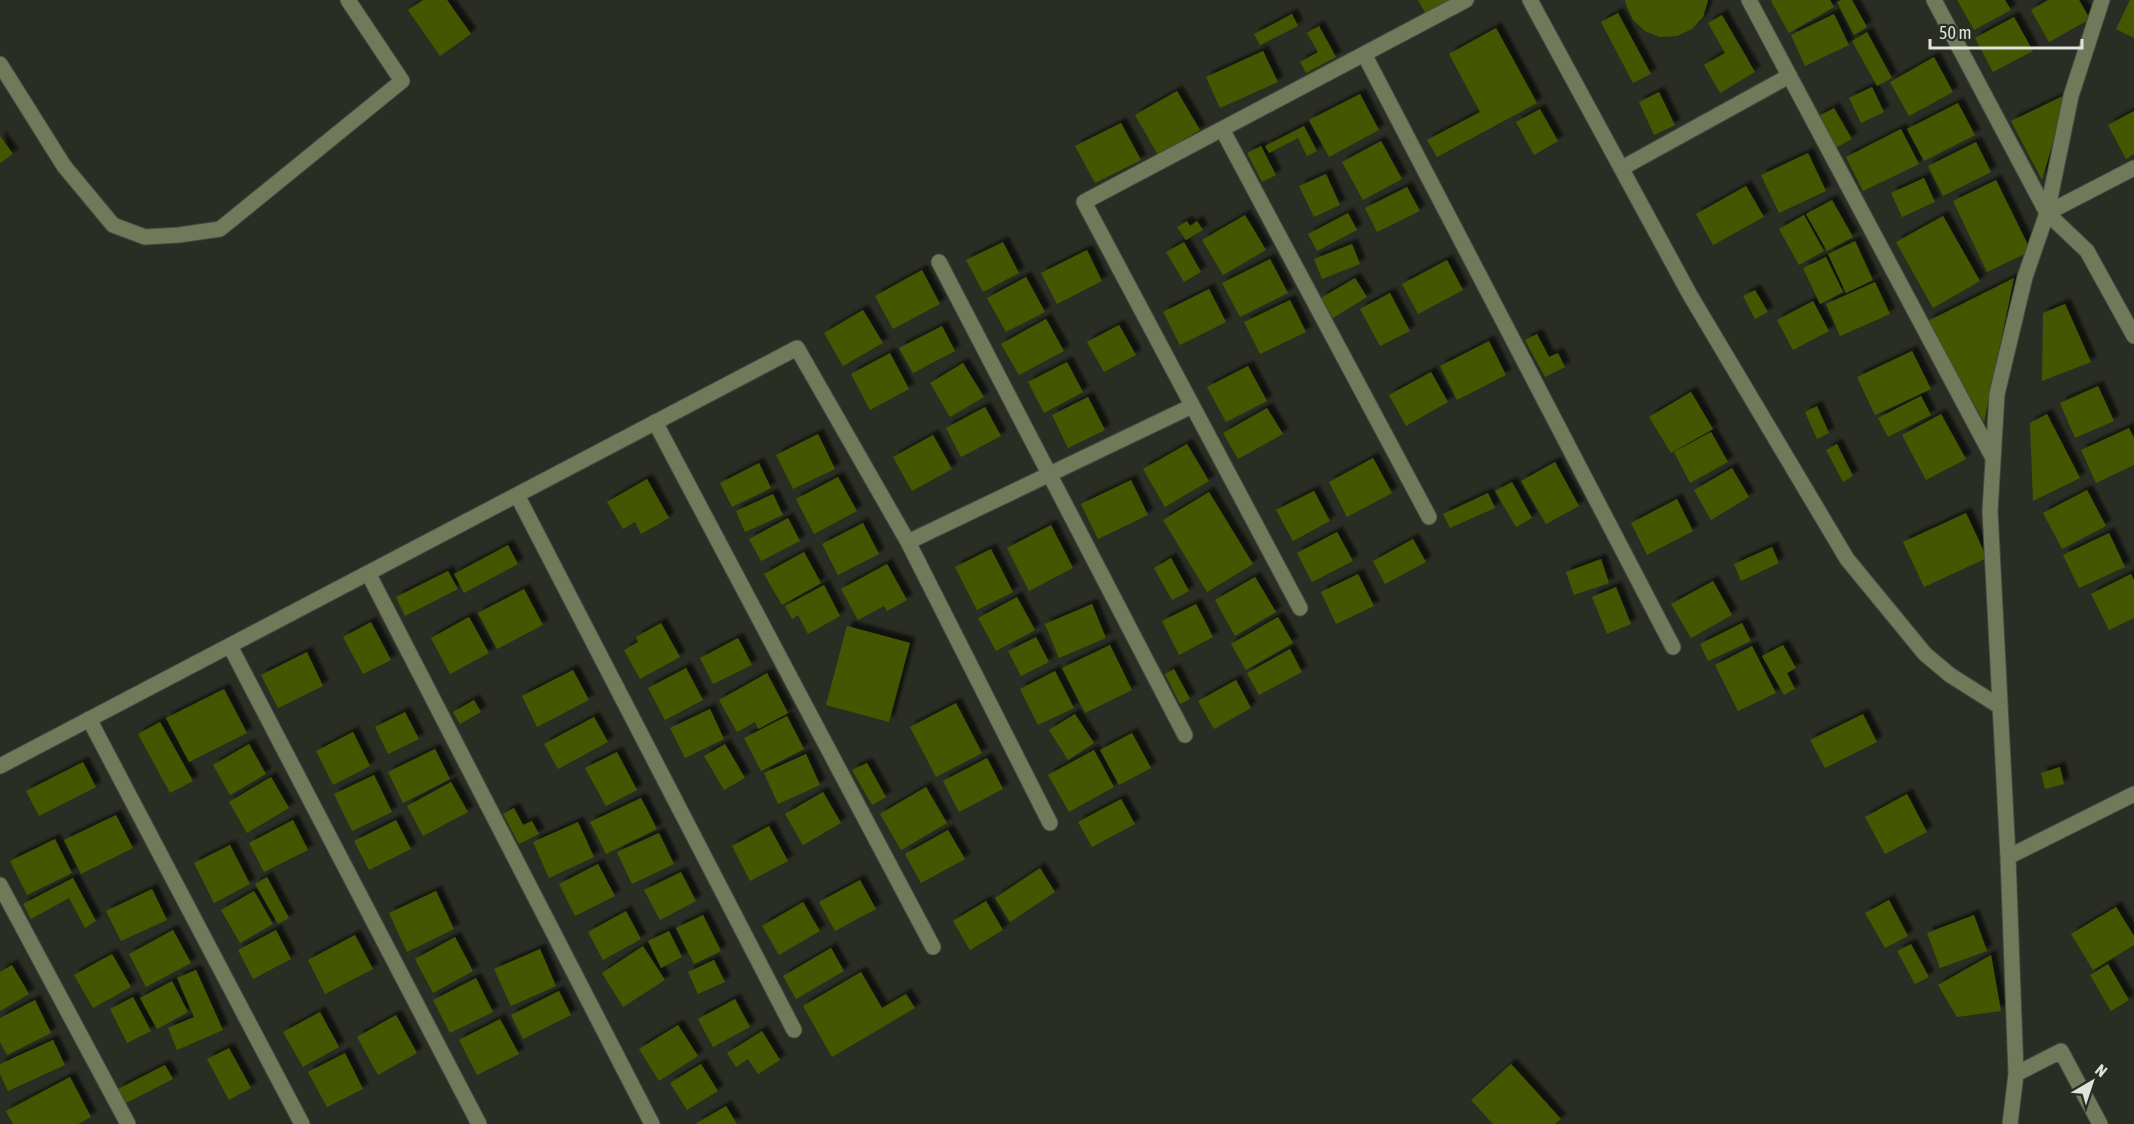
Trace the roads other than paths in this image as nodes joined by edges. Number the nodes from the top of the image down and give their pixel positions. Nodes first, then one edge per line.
1 (348, 0) edge
2 (1466, 0) edge
3 (1530, 0) edge
4 (1749, 0) edge
5 (1934, 0) edge
6 (2102, 0) edge
7 (1364, 54) junction
8 (0, 64) edge
9 (1789, 76) junction
10 (1222, 129) junction
11 (1622, 168) junction
12 (2134, 168) edge
13 (2047, 213) junction
14 (939, 262) dead end
15 (2134, 336) edge
16 (1192, 406) junction
17 (655, 422) junction
18 (1993, 459) junction
19 (1049, 474) junction
20 (516, 495) junction
21 (1429, 517) dead end
22 (908, 542) junction
23 (368, 573) junction
24 (1300, 608) dead end
25 (230, 646) junction
26 (1673, 647) dead end
27 (2000, 706) junction
28 (89, 719) junction
29 (1185, 735) dead end
30 (0, 766) edge
31 (2134, 794) edge
32 (1050, 823) dead end
33 (2008, 857) junction
34 (0, 885) edge
35 (933, 946) dead end
36 (794, 1030) dead end
37 (2016, 1074) junction
38 (128, 1124) edge
39 (302, 1124) edge
40 (479, 1124) edge
41 (652, 1124) edge
42 (2010, 1124) edge
43 (2100, 1124) edge

1 - 8 street
2 - 7 street
3 - 11 street
4 - 9 street
5 - 13 street
6 - 13 street
7 - 10 street
7 - 26 street
9 - 11 street
9 - 18 street
10 - 16 street
10 - 21 street
11 - 27 street
12 - 13 street
13 - 15 street
13 - 18 street
14 - 19 street
16 - 19 street
16 - 24 street
17 - 20 street
17 - 22 street
17 - 35 street
18 - 27 street
19 - 22 street
19 - 29 street
20 - 23 street
20 - 36 street
22 - 32 street
23 - 25 street
23 - 41 street
25 - 28 street
25 - 40 street
27 - 33 street
28 - 30 street
28 - 39 street
31 - 33 street
33 - 37 street
34 - 38 street
37 - 42 street
37 - 43 street

